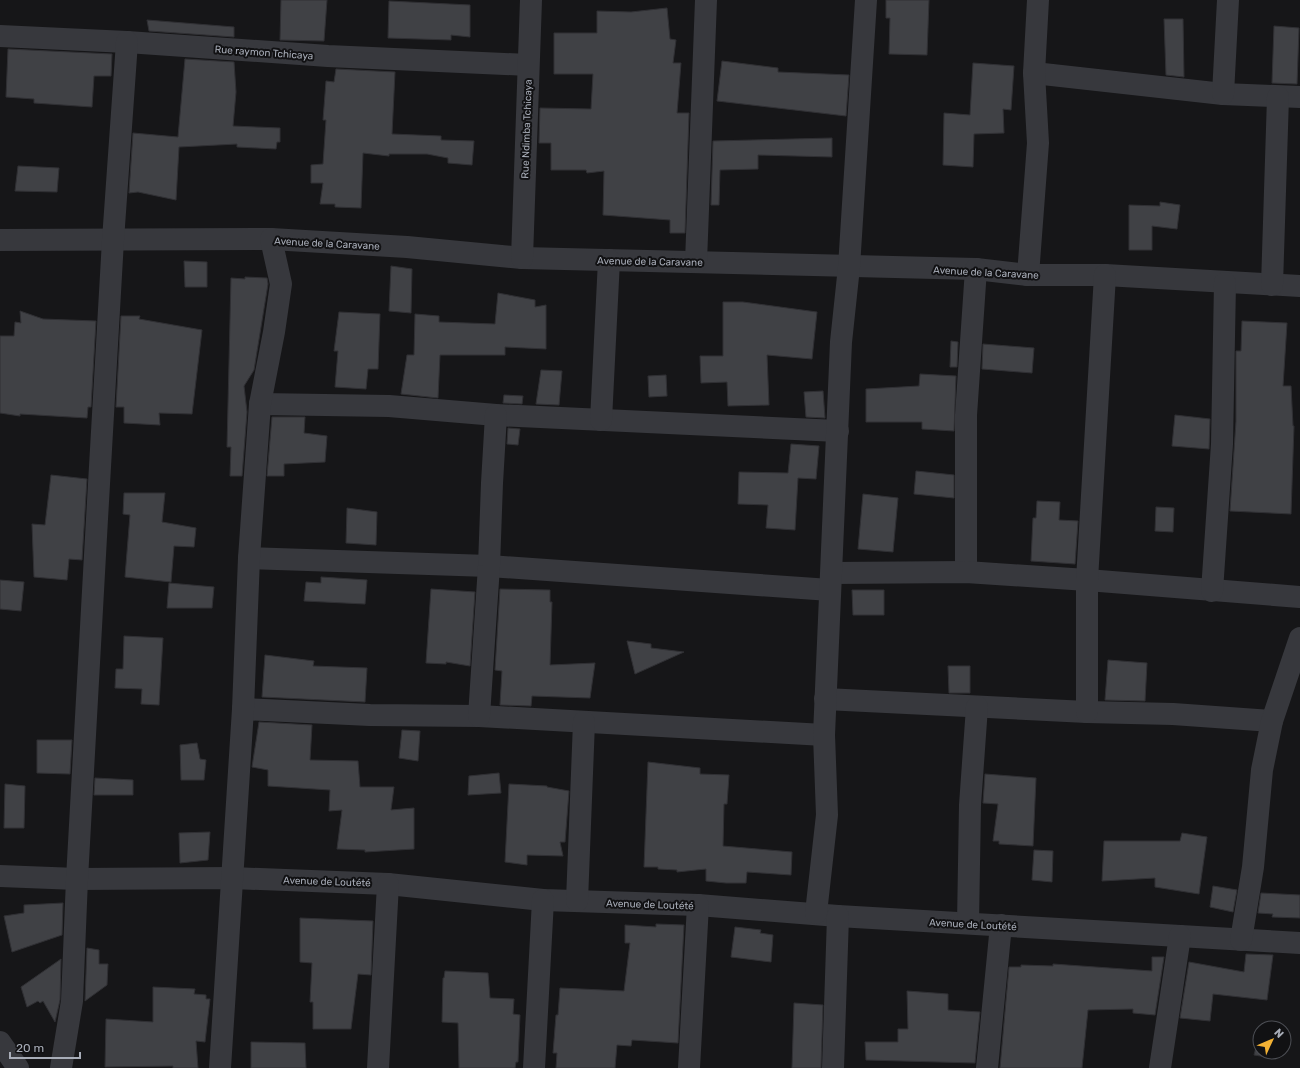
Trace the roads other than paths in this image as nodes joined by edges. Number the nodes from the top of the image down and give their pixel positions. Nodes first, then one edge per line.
1 (531, 0) edge
2 (706, 0) edge
3 (866, 0) edge
4 (1038, 0) edge
5 (1228, 0) edge
6 (0, 36) edge
7 (127, 42) junction
8 (528, 65) junction
9 (1034, 73) junction
10 (1222, 94) junction
11 (1278, 97) junction
12 (1300, 97) edge
13 (272, 239) junction
14 (0, 240) edge
15 (113, 240) junction
16 (522, 258) junction
17 (609, 260) junction
18 (696, 262) junction
19 (849, 267) junction
20 (976, 269) junction
21 (1028, 275) junction
22 (1105, 275) junction
23 (1225, 283) junction
24 (1272, 285) junction
25 (1300, 286) edge
26 (260, 404) junction
27 (496, 415) junction
28 (602, 420) junction
29 (838, 431) junction
30 (249, 558) junction
31 (489, 566) junction
32 (966, 572) junction
33 (1087, 580) junction
34 (831, 581) junction
35 (1212, 591) junction
36 (1300, 597) edge
37 (1300, 638) edge
38 (825, 699) junction
39 (977, 707) junction
40 (243, 709) junction
41 (1087, 712) junction
42 (479, 716) junction
43 (1272, 721) junction
44 (584, 722) junction
45 (824, 735) junction
46 (0, 876) edge
47 (232, 878) junction
48 (77, 879) junction
49 (388, 884) junction
50 (543, 900) junction
51 (577, 901) junction
52 (698, 905) junction
53 (816, 913) junction
54 (838, 916) junction
55 (968, 923) junction
56 (1001, 925) junction
57 (1180, 936) junction
58 (1240, 940) junction
59 (1300, 944) edge
60 (0, 1042) edge
61 (18, 1068) edge
62 (60, 1068) edge
63 (220, 1068) edge
64 (378, 1068) edge
65 (534, 1068) edge
66 (689, 1068) edge
67 (833, 1068) edge
68 (987, 1068) edge
69 (1160, 1068) edge

1 - 8 street, Rue Ndimba Tchicaya
2 - 18 street
3 - 19 street
4 - 9 street
5 - 10 street
6 - 7 street, Rue raymon Tchicaya
7 - 8 street, Rue raymon Tchicaya
7 - 15 street
8 - 16 street, Rue Ndimba Tchicaya
9 - 10 street
9 - 21 street
10 - 11 street
11 - 12 street
11 - 24 street
13 - 15 street, Avenue de la Caravane
13 - 16 street, Avenue de la Caravane
13 - 26 street
14 - 15 street, Avenue de la Caravane
15 - 48 street
16 - 17 street, Avenue de la Caravane
17 - 18 street, Avenue de la Caravane
17 - 28 street
18 - 19 street, Avenue de la Caravane
19 - 20 street, Avenue de la Caravane
19 - 29 street
20 - 21 street, Avenue de la Caravane
20 - 32 street
21 - 22 street, Avenue de la Caravane
22 - 23 street, Avenue de la Caravane
22 - 33 street
23 - 24 street, Avenue de la Caravane
23 - 35 street
24 - 25 street, Avenue de la Caravane
26 - 27 street
26 - 30 street
27 - 28 street
27 - 31 street
28 - 29 street
29 - 34 street
30 - 31 street
30 - 40 street
31 - 34 street
31 - 42 street
32 - 33 street
32 - 34 street
33 - 35 street
33 - 41 street
34 - 38 street
35 - 36 street
37 - 43 street
38 - 39 street
38 - 45 street
39 - 41 street
39 - 55 street
40 - 42 street
40 - 47 street
41 - 43 street
42 - 44 street
43 - 58 street
44 - 45 street
44 - 51 street
45 - 53 street
46 - 48 street, Avenue de Loutété
47 - 48 street, Avenue de Loutété
47 - 49 street, Avenue de Loutété
47 - 63 street
48 - 62 street
49 - 50 street, Avenue de Loutété
49 - 64 street
50 - 51 street, Avenue de Loutété
50 - 65 street
51 - 52 street, Avenue de Loutété
52 - 53 street, Avenue de Loutété
52 - 66 street
53 - 54 street, Avenue de Loutété
54 - 55 street, Avenue de Loutété
54 - 67 street
55 - 56 street, Avenue de Loutété
56 - 57 street, Avenue de Loutété
56 - 68 street
57 - 58 street, Avenue de Loutété
57 - 69 street
58 - 59 street, Avenue de Loutété
60 - 61 street

